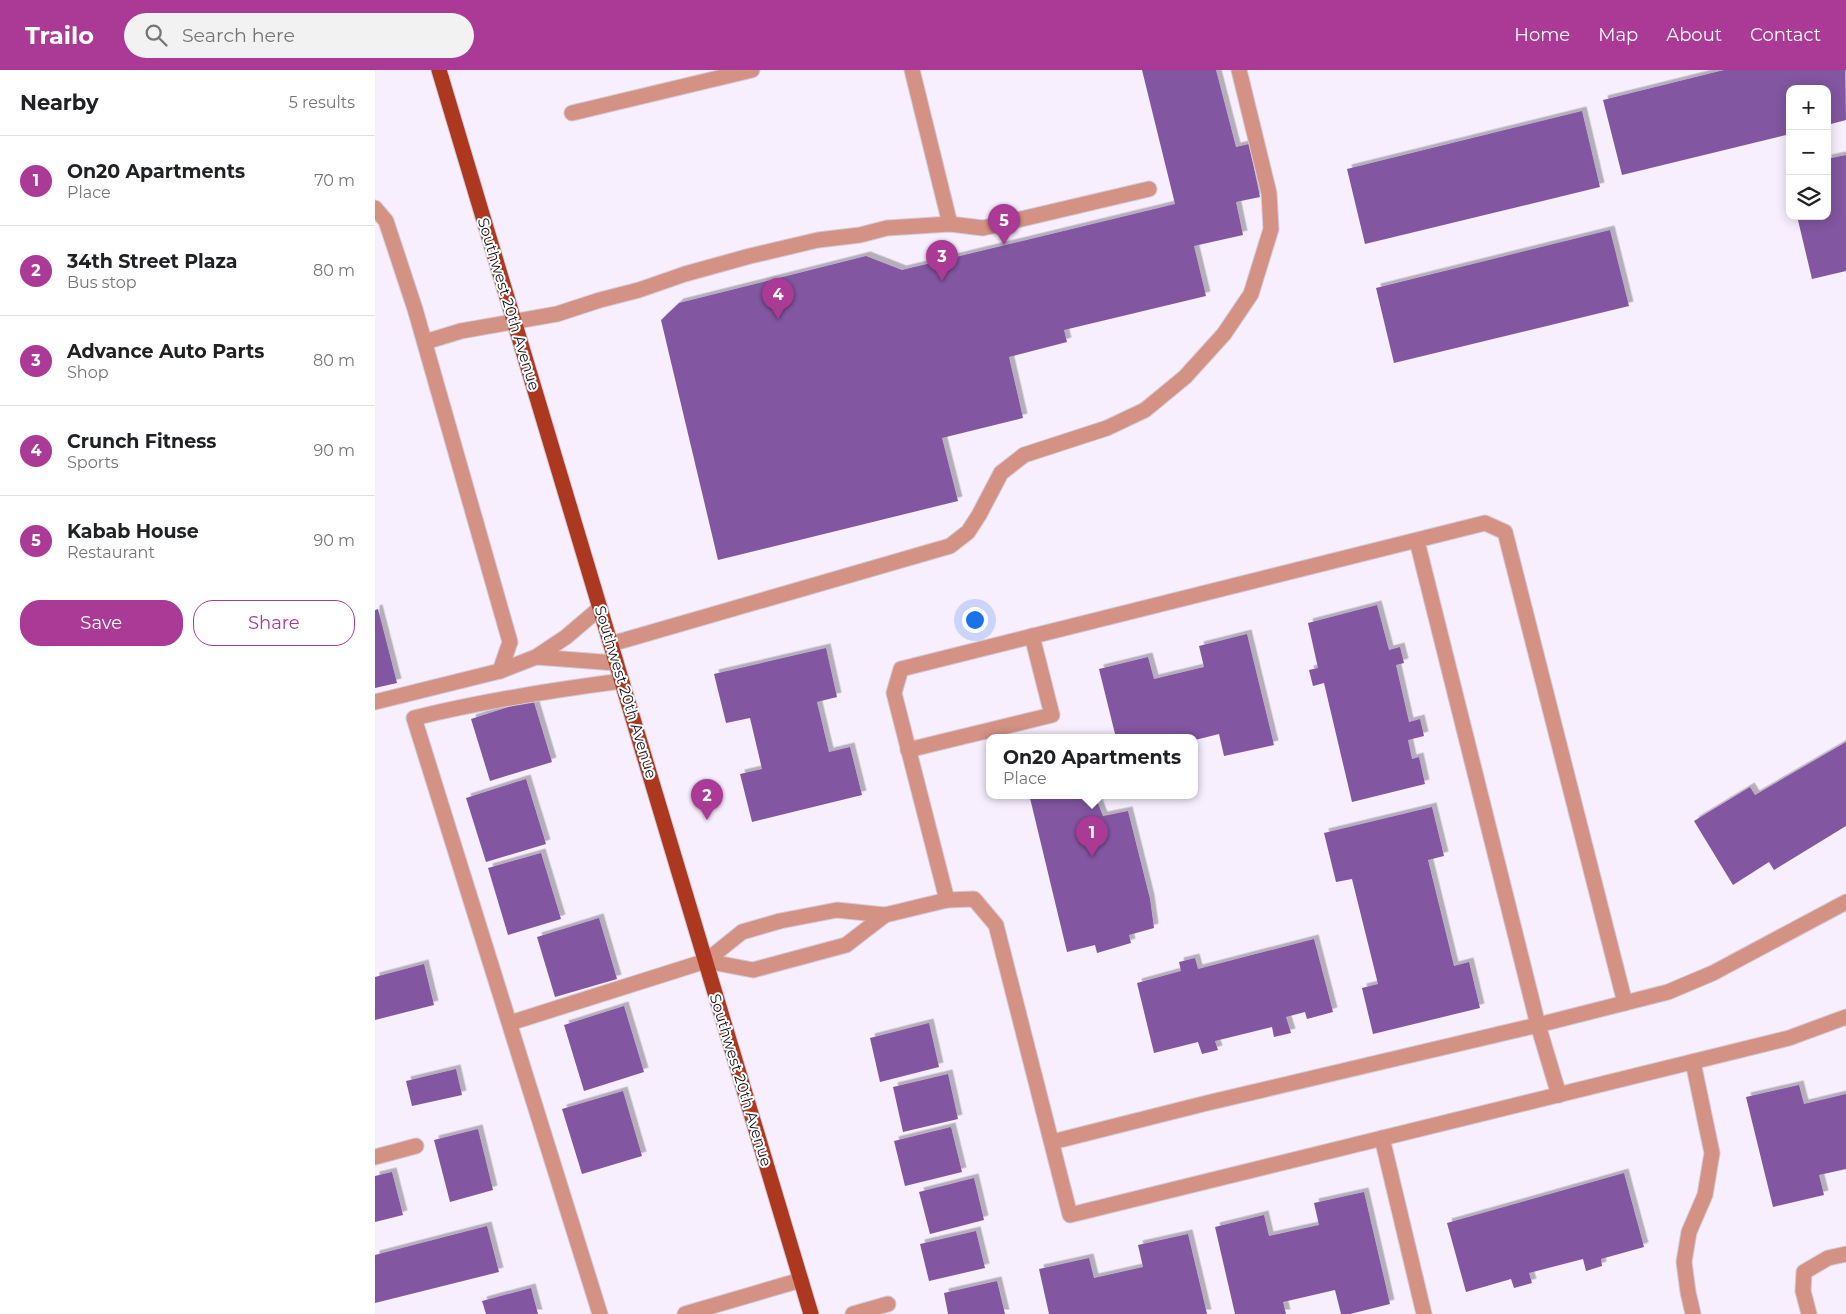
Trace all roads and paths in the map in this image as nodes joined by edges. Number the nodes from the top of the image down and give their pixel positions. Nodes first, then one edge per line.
1 (439, 70) edge
2 (752, 70) edge
3 (912, 70) edge
4 (1239, 70) edge
5 (572, 113) dead end
6 (1149, 189) dead end
7 (375, 208) edge
8 (950, 224) junction
9 (515, 323) junction
10 (425, 342) junction
11 (1417, 540) junction
12 (600, 608) junction
13 (1032, 636) junction
14 (611, 644) junction
15 (536, 658) junction
16 (617, 663) junction
17 (500, 671) junction
18 (622, 681) junction
19 (375, 702) edge
20 (908, 750) junction
21 (947, 900) junction
22 (1846, 902) edge
23 (885, 915) junction
24 (706, 961) junction
25 (1625, 1003) junction
26 (1846, 1018) edge
27 (511, 1023) junction
28 (1539, 1025) junction
29 (1693, 1062) junction
30 (1559, 1095) junction
31 (1382, 1138) junction
32 (1052, 1142) junction
33 (417, 1146) dead end
34 (375, 1156) edge
35 (1846, 1254) edge
36 (801, 1280) junction
37 (888, 1304) dead end
38 (600, 1314) edge
39 (685, 1314) edge
40 (811, 1314) edge
41 (853, 1314) edge
42 (1424, 1314) edge
43 (1693, 1314) edge
44 (1809, 1314) edge

1 - 9 main road, Southwest 20th Avenue
2 - 5 street
3 - 8 street
4 - 14 street
6 - 8 street
7 - 10 street
8 - 9 street
9 - 10 street
9 - 12 main road, Southwest 20th Avenue
10 - 17 street
11 - 13 street
11 - 25 street
11 - 28 street
12 - 14 main road, Southwest 20th Avenue
12 - 15 street
13 - 20 street
13 - 20 street
14 - 16 main road, Southwest 20th Avenue
15 - 16 street
15 - 17 street
16 - 18 main road, Southwest 20th Avenue
17 - 19 street
18 - 24 main road, Southwest 20th Avenue
18 - 27 street
20 - 21 street
21 - 23 street
21 - 32 street
22 - 25 street
23 - 24 street
23 - 24 street
24 - 27 street
24 - 36 main road, Southwest 20th Avenue
25 - 28 street
26 - 29 street
27 - 38 street
28 - 30 street
28 - 32 street
29 - 30 street
29 - 43 street
30 - 31 street
31 - 32 street
31 - 42 street
33 - 34 street
35 - 44 street
36 - 39 street
36 - 40 main road, Southwest 20th Avenue
37 - 41 street

